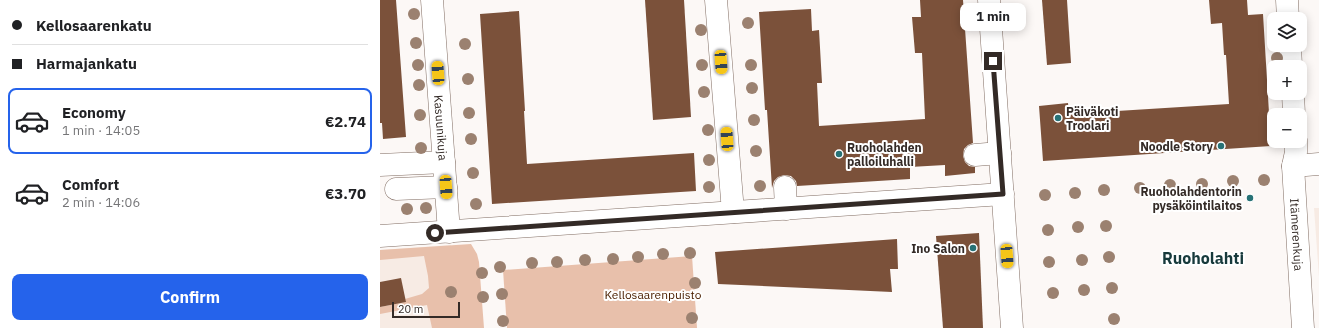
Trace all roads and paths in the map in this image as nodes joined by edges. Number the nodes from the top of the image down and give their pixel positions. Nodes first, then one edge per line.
1 (432, 0) edge
2 (716, 0) edge
3 (989, 0) edge
4 (1287, 0) edge
5 (1288, 12) edge
6 (1296, 148) edge
7 (1000, 153) junction
8 (975, 155) dead end
9 (444, 162) junction
10 (1319, 164) edge
11 (380, 165) edge
12 (1293, 166) junction
13 (446, 187) junction
14 (785, 187) dead end
15 (396, 189) dead end
16 (1003, 194) junction
17 (786, 209) junction
18 (733, 212) junction
19 (449, 232) junction
20 (380, 236) edge
21 (1012, 328) edge
22 (1304, 328) edge

1 - 9 street, Kasuunikuja
2 - 18 street
3 - 7 street
4 - 5 street
6 - 12 street, Itämerenkuja
7 - 8 street
7 - 16 street
9 - 11 street
9 - 13 street, Kasuunikuja
10 - 12 street
12 - 22 street, Itämerenkuja
13 - 15 street
13 - 19 street, Kasuunikuja
14 - 17 street
16 - 17 street
16 - 21 street
17 - 18 street
18 - 19 street
19 - 20 street

